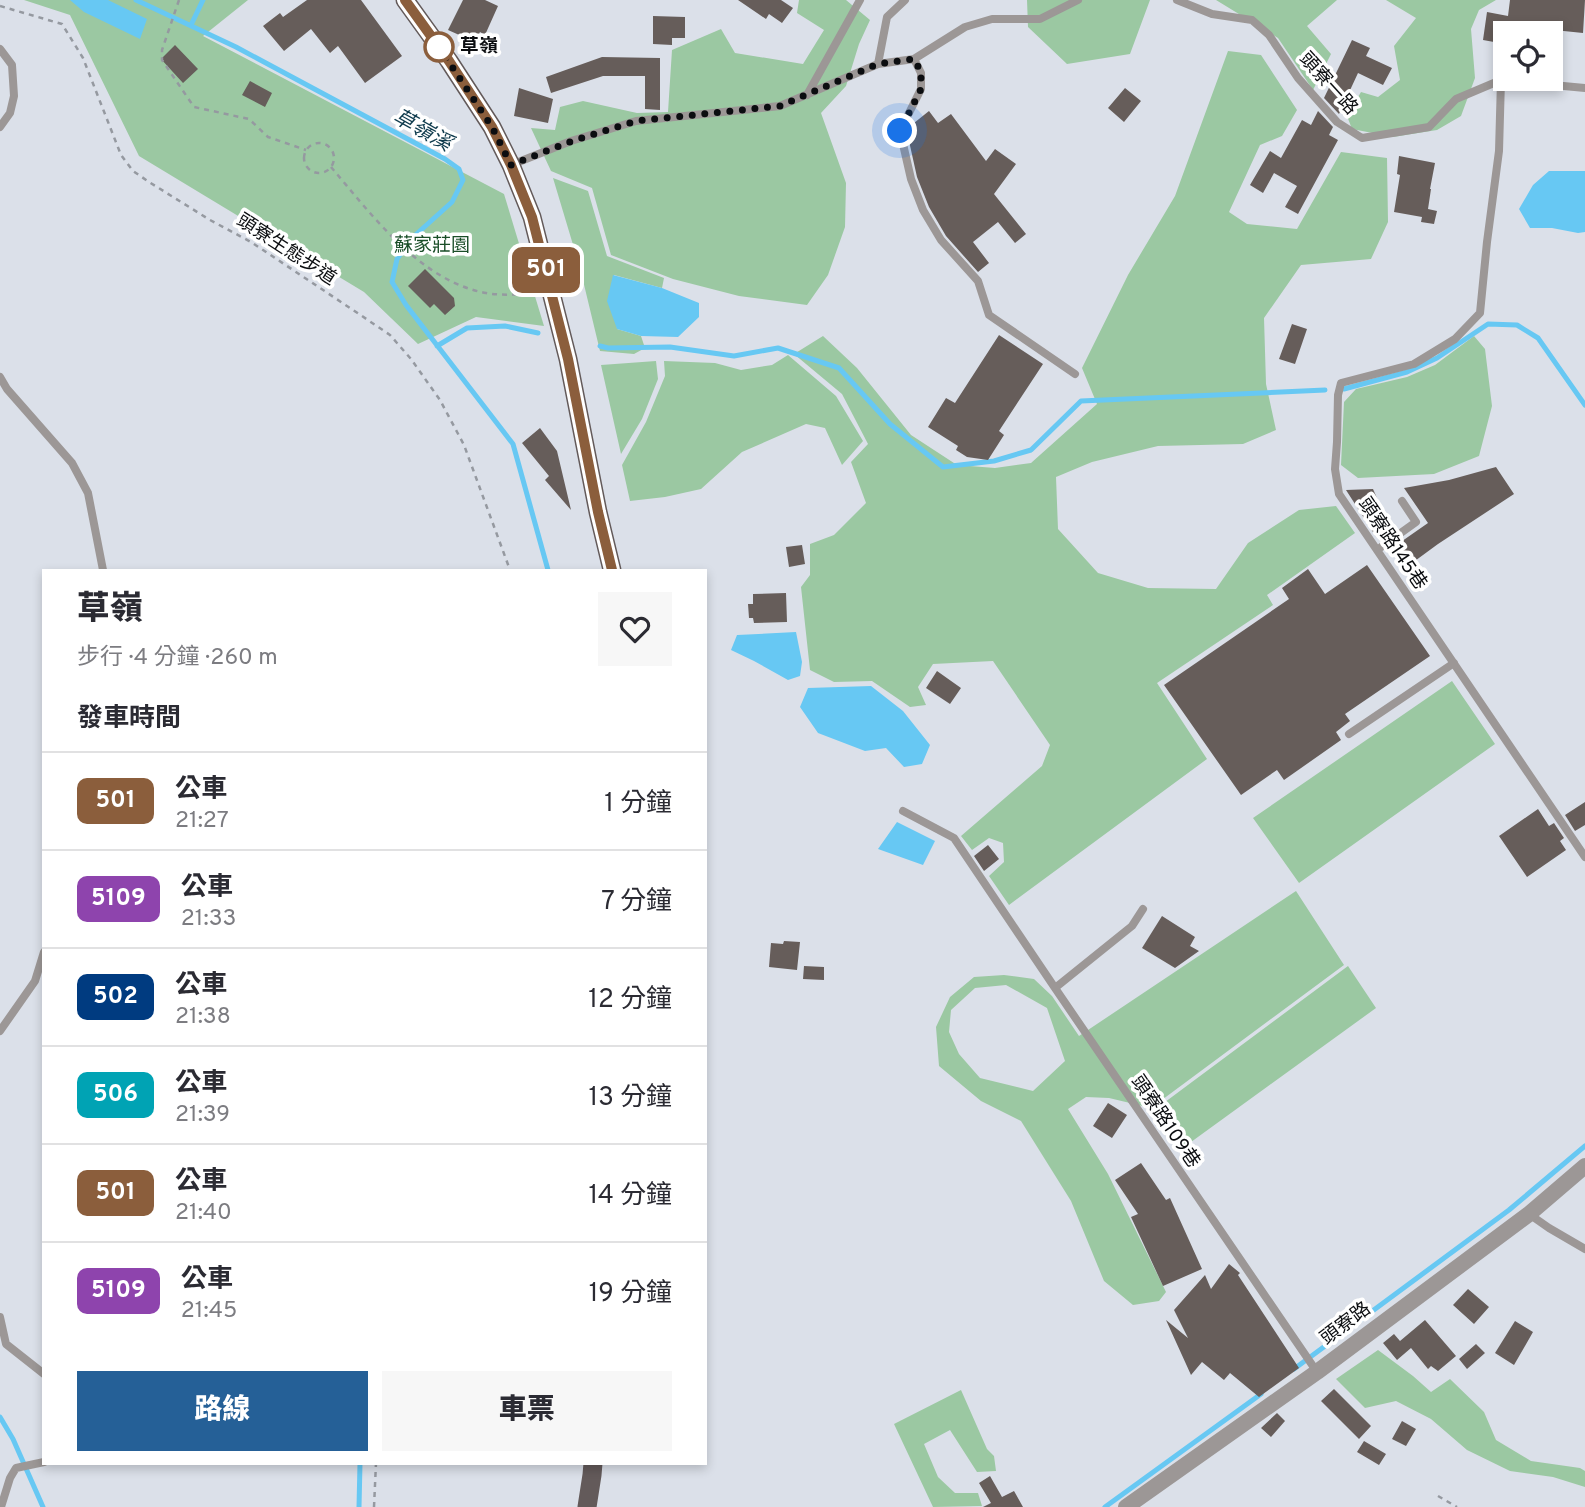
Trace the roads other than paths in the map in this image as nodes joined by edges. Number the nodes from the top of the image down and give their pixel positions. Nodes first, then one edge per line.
1 (405, 0) edge
2 (860, 0) edge
3 (905, 0) edge
4 (1078, 0) edge
5 (1177, 0) edge
6 (0, 50) edge
7 (914, 59) junction
8 (878, 64) junction
9 (1493, 83) edge
10 (1563, 86) edge
11 (1585, 88) edge
12 (1501, 91) edge
13 (807, 95) junction
14 (0, 127) edge
15 (511, 165) junction
16 (1075, 374) dead end
17 (0, 377) edge
18 (1402, 501) dead end
19 (1377, 550) junction
20 (103, 569) edge
21 (612, 569) edge
22 (1454, 663) junction
23 (1349, 734) dead end
24 (903, 811) dead end
25 (1585, 857) edge
26 (1143, 909) dead end
27 (42, 958) edge
28 (1055, 988) junction
29 (0, 1031) edge
30 (1585, 1166) edge
31 (1529, 1214) junction
32 (1585, 1249) edge
33 (0, 1317) edge
34 (1317, 1371) junction
35 (42, 1372) edge
36 (42, 1462) edge
37 (593, 1465) edge
38 (1, 1507) edge
39 (587, 1507) edge
40 (1126, 1507) edge

1 - 15 main road
2 - 13 lane
3 - 8 lane
4 - 7 lane
5 - 9 lane, 頭寮一路
6 - 14 lane
7 - 8 lane
7 - 16 lane
8 - 13 lane
10 - 11 lane, 頭寮一路
12 - 19 lane, 頭寮路145巷
13 - 15 lane
15 - 21 main road
17 - 20 lane
18 - 19 lane
19 - 22 lane, 頭寮路145巷
22 - 23 lane
22 - 25 lane, 頭寮路145巷
24 - 28 lane, 頭寮路109巷
26 - 28 lane
27 - 29 lane
28 - 34 lane, 頭寮路109巷
30 - 31 street, 頭寮路
31 - 32 lane
31 - 34 street, 頭寮路
33 - 35 lane
34 - 40 street, 頭寮路
36 - 38 lane
37 - 39 main road

